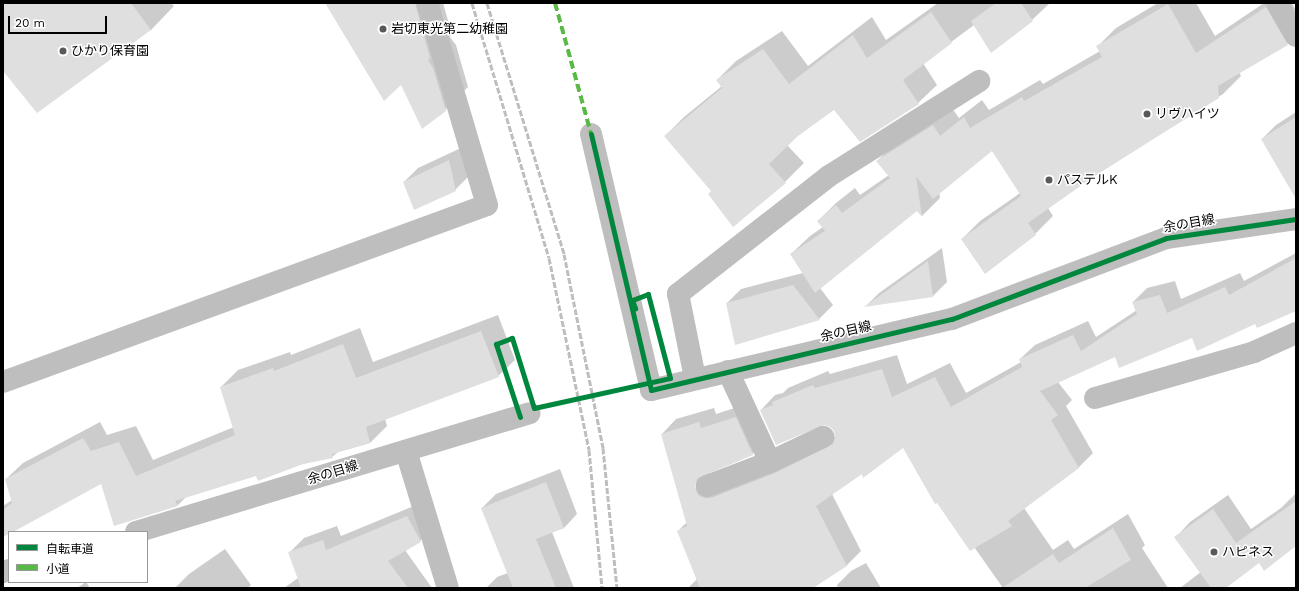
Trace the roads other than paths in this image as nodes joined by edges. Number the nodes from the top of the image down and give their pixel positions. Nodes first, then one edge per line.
1 (426, 3) edge
2 (1277, 3) edge
3 (1296, 36) edge
4 (979, 81) dead end
5 (592, 134) dead end
6 (1296, 219) edge
7 (1296, 333) edge
8 (728, 370) junction
9 (695, 378) junction
10 (3, 382) edge
11 (1095, 398) dead end
12 (529, 414) dead end
13 (823, 436) dead end
14 (406, 451) junction
15 (770, 462) junction
16 (707, 486) dead end
17 (139, 531) edge
18 (448, 588) edge

1 - 10 street
2 - 3 street
4 - 9 street
5 - 9 street, 余の目線
6 - 8 street, 余の目線
7 - 11 street
8 - 9 street, 余の目線
8 - 15 street
12 - 14 street, 余の目線
13 - 15 street
14 - 17 street, 余の目線
14 - 18 street
15 - 16 street

